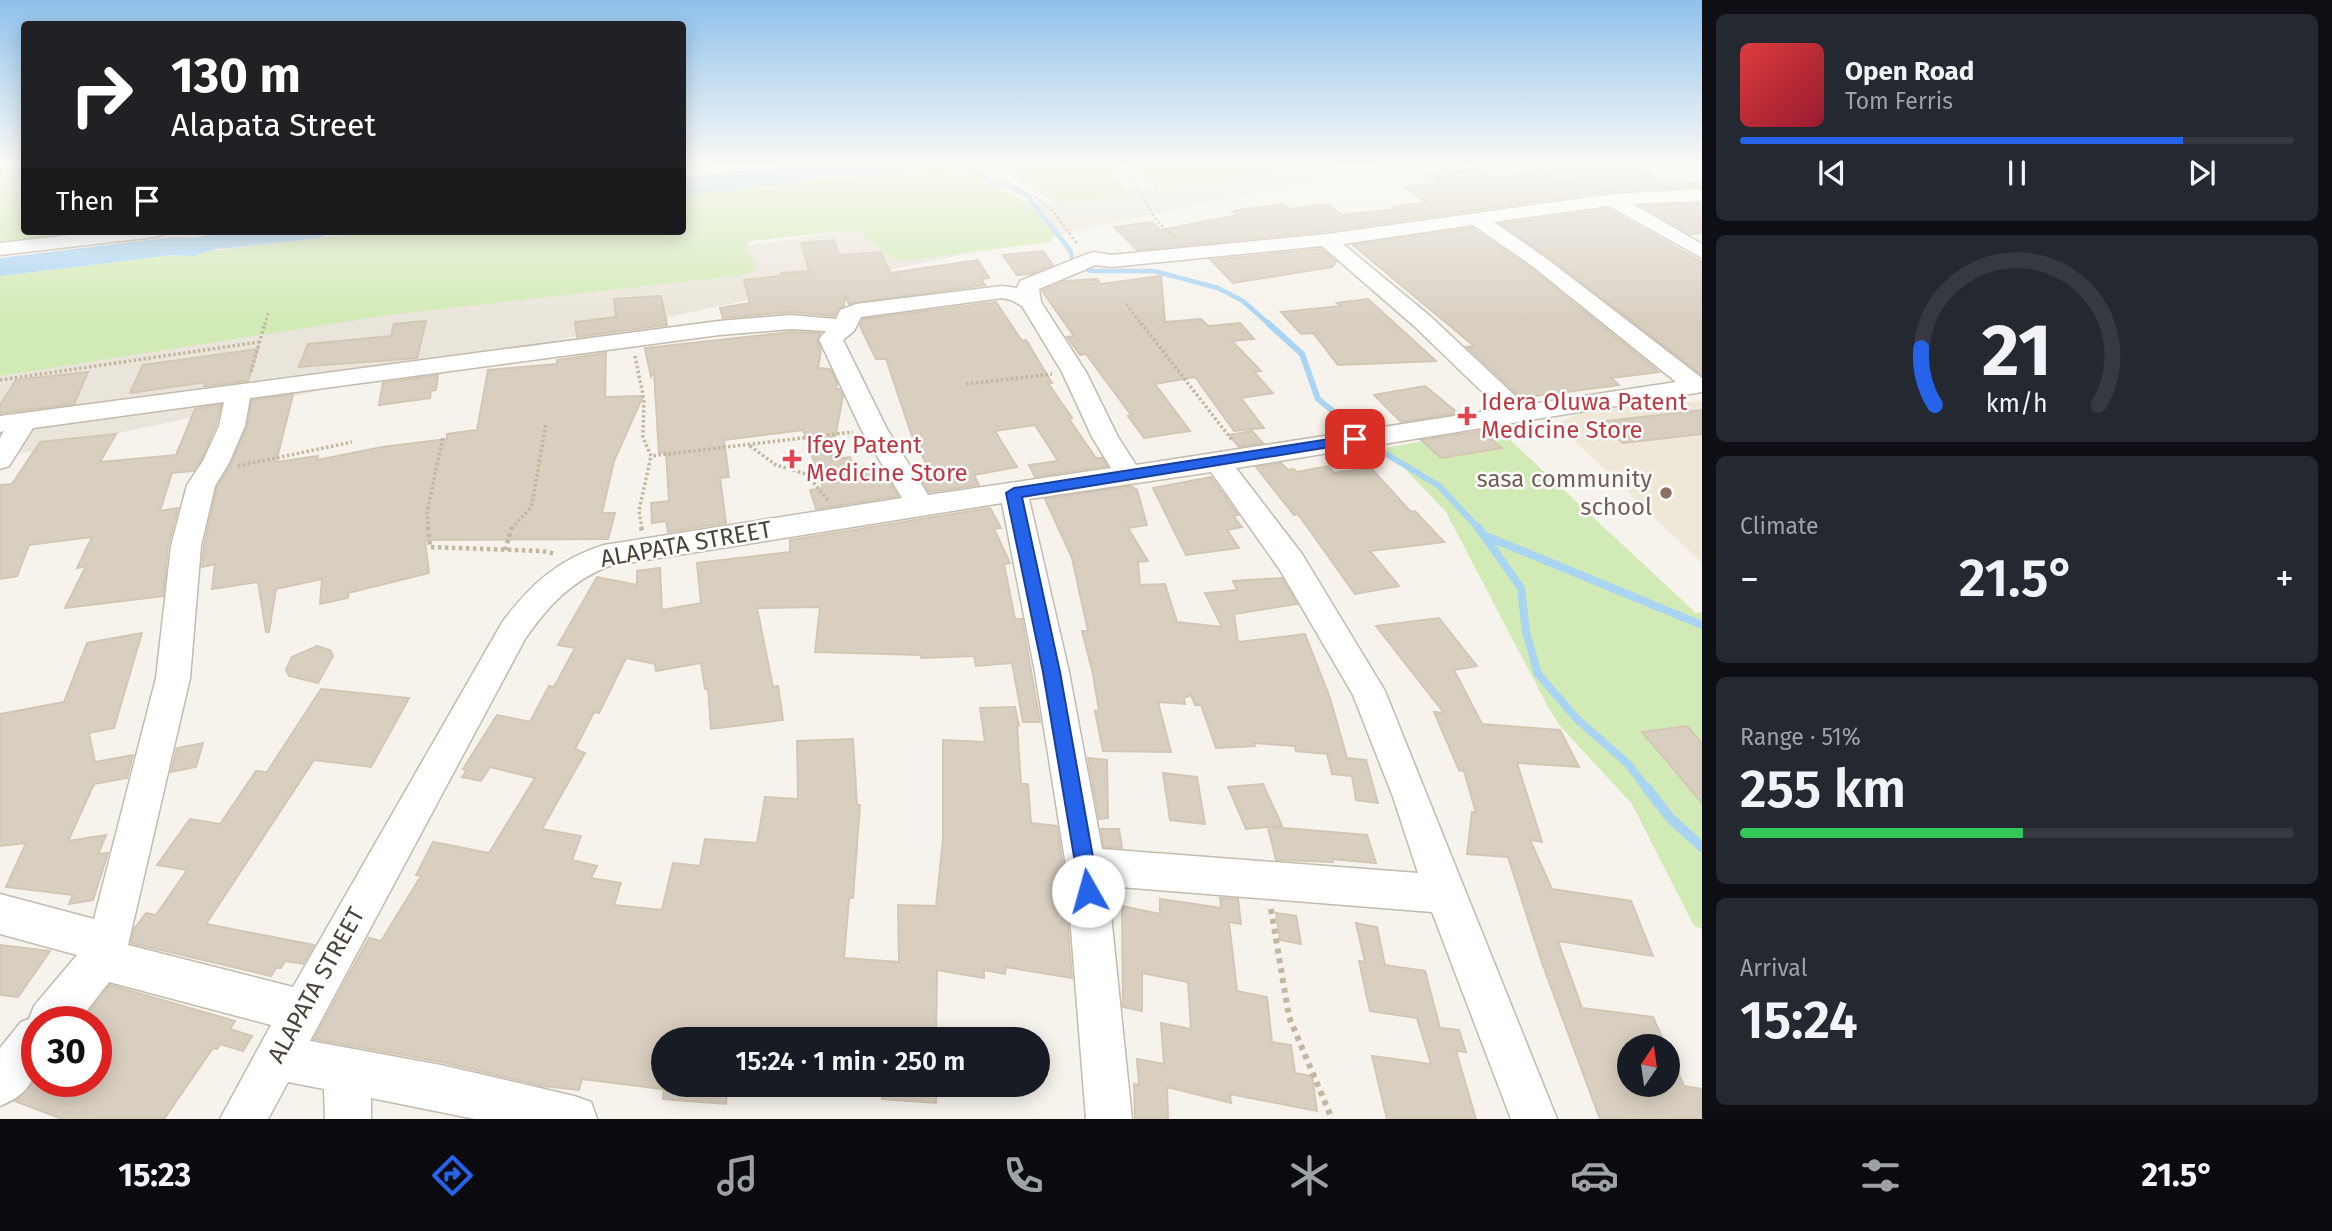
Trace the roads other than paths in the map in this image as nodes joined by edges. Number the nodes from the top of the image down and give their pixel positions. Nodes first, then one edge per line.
1 (1503, 216) edge
2 (1640, 216) edge
3 (1478, 220) junction
4 (121, 235) edge
5 (1326, 240) junction
6 (0, 249) edge
7 (1702, 252) edge
8 (1030, 302) junction
9 (846, 326) junction
10 (1700, 385) edge
11 (242, 393) junction
12 (1519, 414) junction
13 (12, 423) edge
14 (1232, 459) junction
15 (0, 460) edge
16 (1129, 475) junction
17 (1014, 493) junction
18 (919, 505) junction
19 (1086, 866) junction
20 (1445, 894) junction
21 (0, 914) edge
22 (105, 951) junction
23 (62, 1006) edge
24 (300, 1011) junction
25 (21, 1057) edge
26 (276, 1058) junction
27 (347, 1069) junction
28 (0, 1083) edge
29 (243, 1119) edge
30 (348, 1119) edge
31 (574, 1119) edge
32 (1109, 1119) edge
33 (1534, 1119) edge

1 - 3 street
2 - 7 street
3 - 5 street
3 - 10 street
4 - 6 street
5 - 8 street
5 - 12 street
8 - 9 street
8 - 16 street
9 - 11 street
9 - 18 street
10 - 12 street
11 - 13 street
11 - 22 street
12 - 14 street, ALAPATA STREET
13 - 15 street
14 - 16 street, ALAPATA STREET
14 - 20 street
16 - 17 street, ALAPATA STREET
17 - 18 street, ALAPATA STREET
17 - 19 street
18 - 24 street, ALAPATA STREET
19 - 20 street
19 - 32 street
20 - 33 street
21 - 22 street
22 - 23 street
22 - 24 street
24 - 26 street, ALAPATA STREET
25 - 28 street
26 - 27 street
26 - 29 street, ALAPATA STREET
27 - 30 street
27 - 31 street

